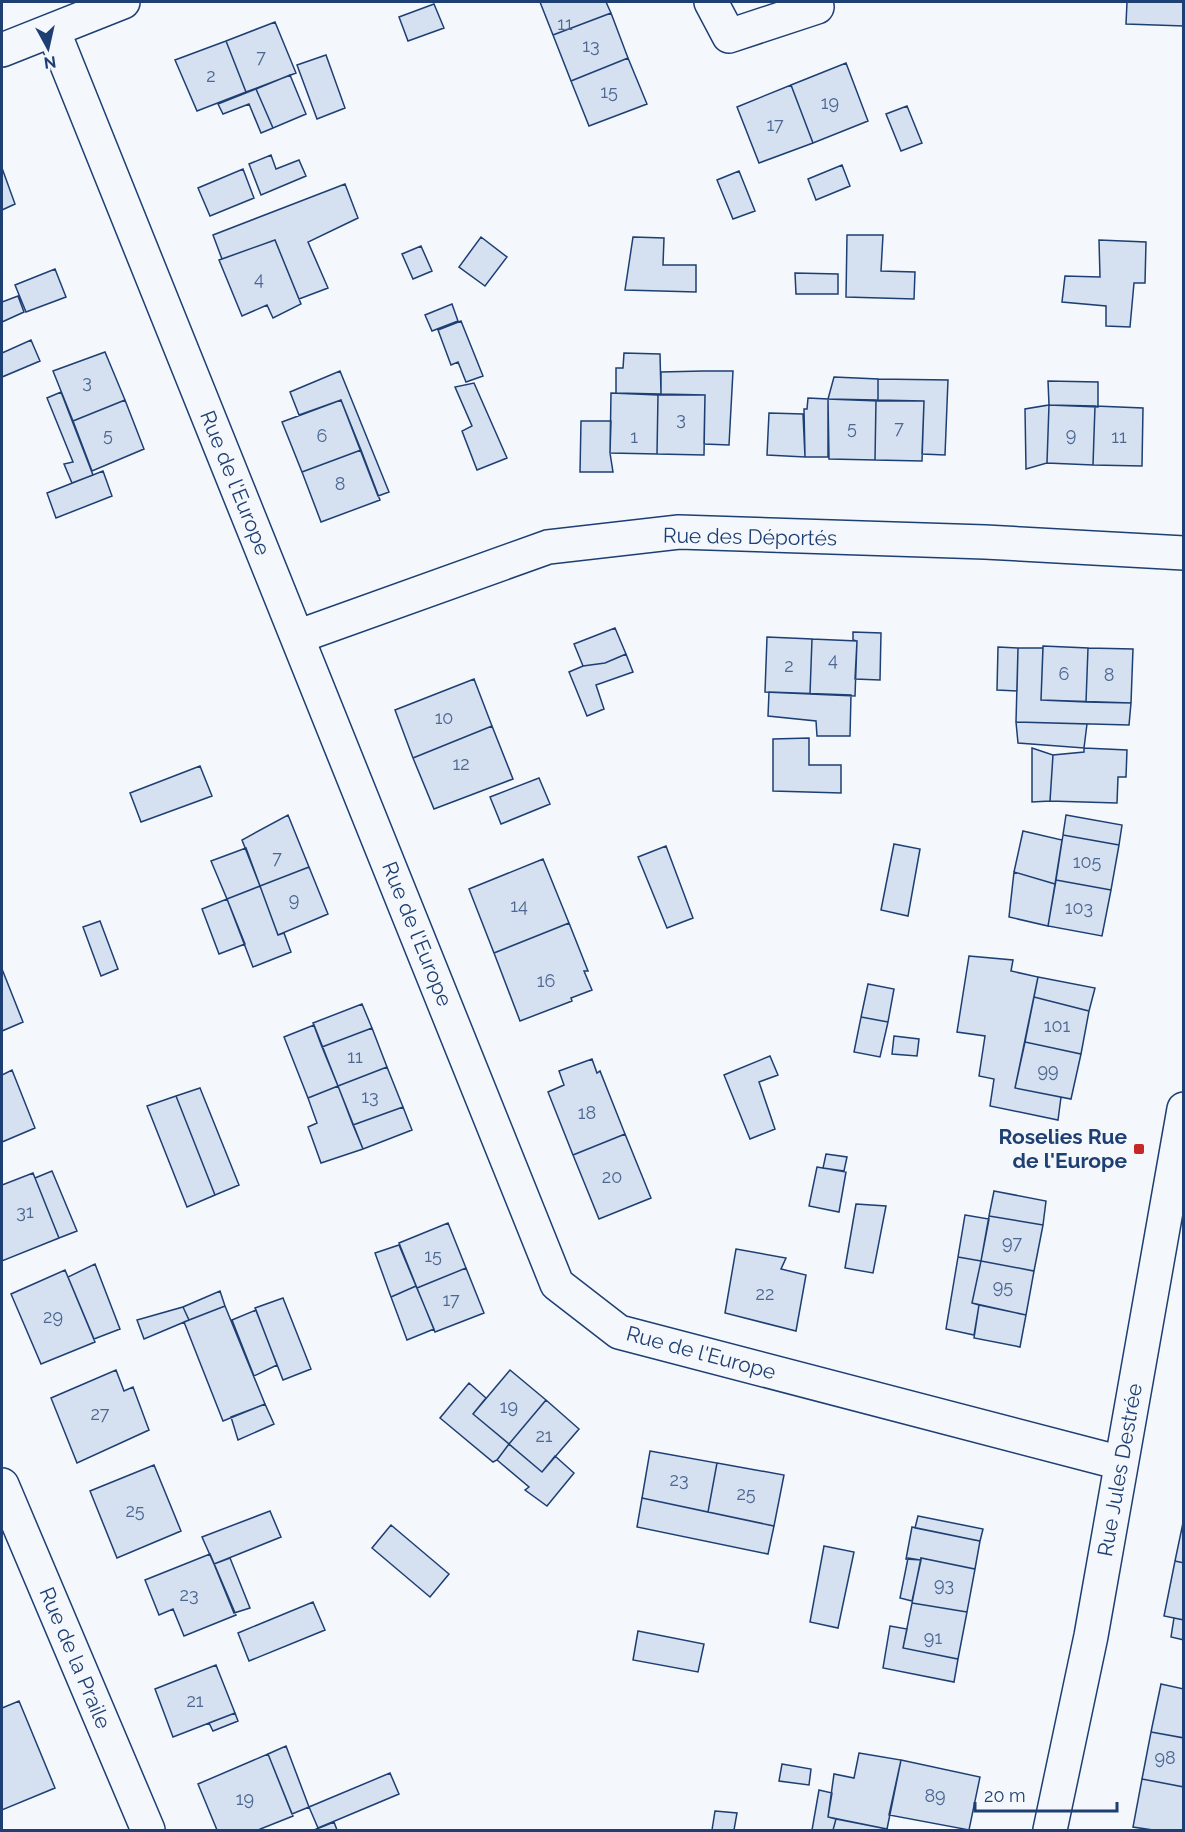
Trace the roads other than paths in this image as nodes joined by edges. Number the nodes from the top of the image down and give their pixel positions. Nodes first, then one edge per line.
1 (123, 2) edge
2 (711, 2) edge
3 (816, 2) edge
4 (53, 30) junction
5 (2, 50) edge
6 (1184, 553) edge
7 (297, 637) junction
8 (1184, 1109) edge
9 (1121, 1463) junction
10 (2, 1485) edge
11 (148, 1830) edge
12 (1050, 1830) edge

1 - 4 street
2 - 3 street
4 - 5 street
4 - 7 street, Rue de l'Europe
6 - 7 street, Rue des Déportés
7 - 9 street, Rue de l'Europe
8 - 9 street, Rue Jules Destrée
9 - 12 street, Rue Jules Destrée
10 - 11 street, Rue de la Praile

